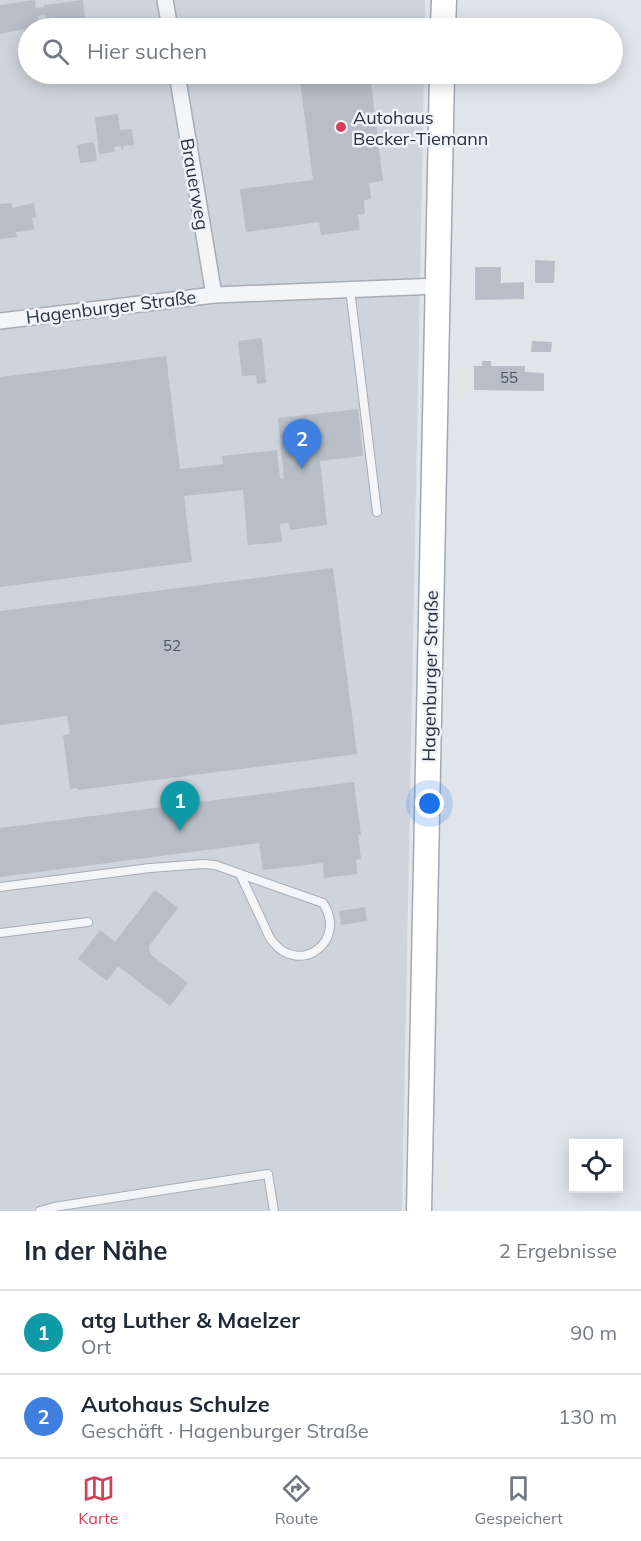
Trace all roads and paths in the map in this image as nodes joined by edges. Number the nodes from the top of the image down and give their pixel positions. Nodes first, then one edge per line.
1 (165, 0) edge
2 (444, 0) edge
3 (168, 18) edge
4 (443, 18) edge
5 (179, 84) edge
6 (442, 84) edge
7 (438, 286) junction
8 (350, 288) junction
9 (214, 295) junction
10 (0, 321) edge
11 (377, 512) dead end
12 (240, 874) junction
13 (0, 887) edge
14 (88, 922) dead end
15 (0, 933) edge
16 (40, 1211) edge
17 (274, 1211) edge
18 (419, 1211) edge

1 - 3 street
2 - 4 main road
5 - 9 street, Brauerweg
6 - 7 main road, Hagenburger Straße
7 - 8 street, Hagenburger Straße
7 - 18 main road, Hagenburger Straße
8 - 9 street, Hagenburger Straße
8 - 11 lane
9 - 10 street, Hagenburger Straße
12 - 12 lane
12 - 13 lane
14 - 15 lane
16 - 17 lane

